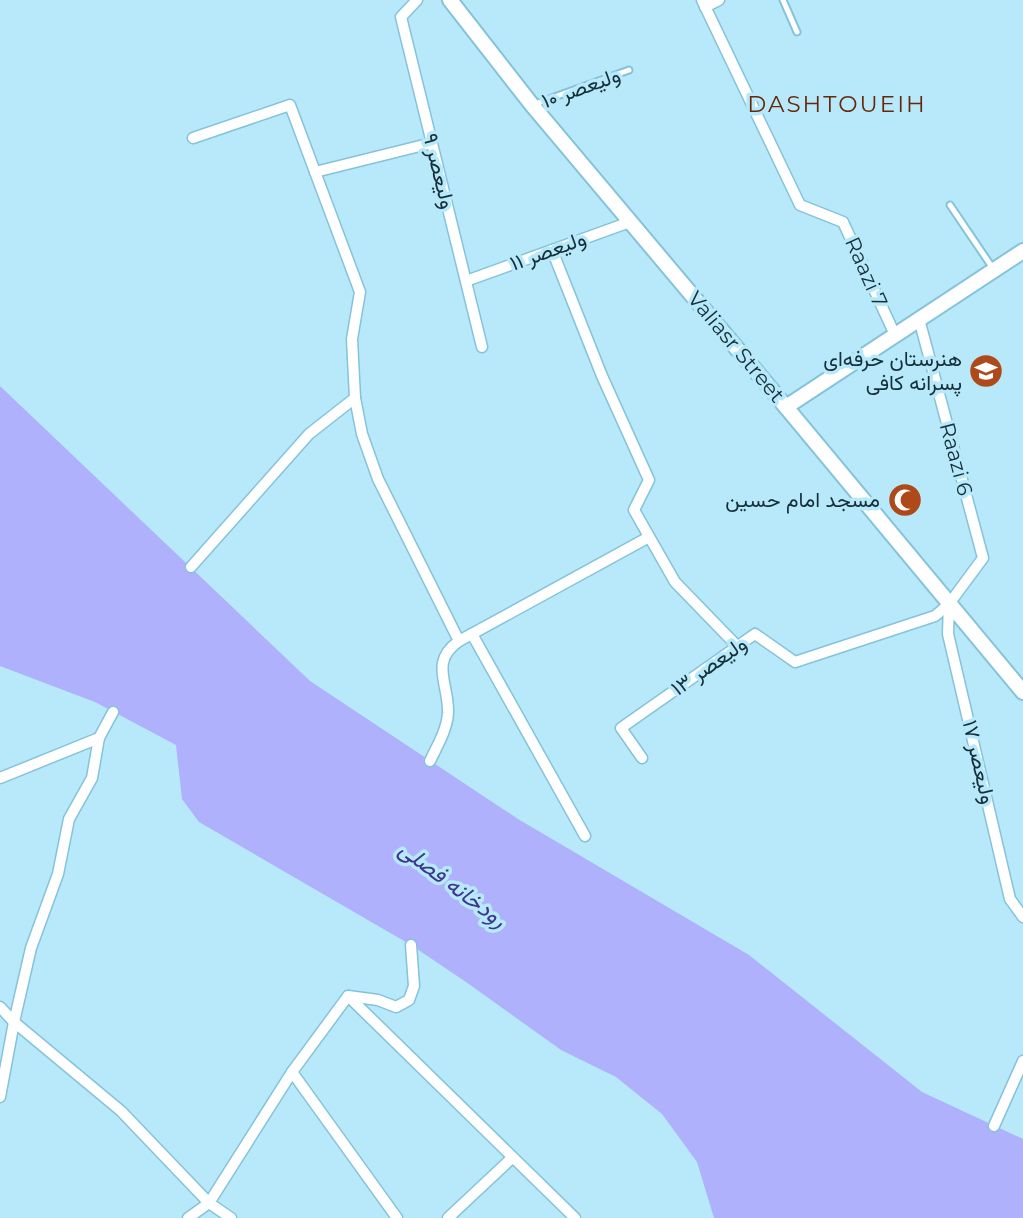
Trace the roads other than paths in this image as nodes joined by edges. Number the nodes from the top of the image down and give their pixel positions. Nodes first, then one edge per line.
1 (417, 0) edge
2 (450, 0) edge
3 (719, 0) edge
4 (783, 0) edge
5 (703, 3) edge
6 (797, 32) dead end
7 (629, 71) dead end
8 (532, 105) junction
9 (193, 138) dead end
10 (432, 143) junction
11 (315, 172) junction
12 (950, 205) dead end
13 (630, 222) junction
14 (552, 250) junction
15 (1023, 251) edge
16 (994, 270) junction
17 (466, 281) junction
18 (919, 319) junction
19 (895, 335) junction
20 (482, 347) dead end
21 (355, 398) junction
22 (786, 407) junction
23 (649, 537) junction
24 (191, 567) dead end
25 (949, 604) junction
26 (472, 634) junction
27 (459, 641) junction
28 (738, 647) junction
29 (1023, 692) edge
30 (113, 712) dead end
31 (99, 738) junction
32 (642, 758) dead end
33 (430, 761) dead end
34 (0, 778) edge
35 (585, 836) dead end
36 (1023, 917) edge
37 (411, 946) dead end
38 (348, 996) junction
39 (0, 1007) edge
40 (14, 1022) junction
41 (1023, 1061) edge
42 (292, 1072) junction
43 (0, 1097) edge
44 (994, 1126) dead end
45 (512, 1158) junction
46 (209, 1203) junction
47 (188, 1218) edge
48 (231, 1218) edge
49 (397, 1218) edge
50 (448, 1218) edge
51 (575, 1218) edge

1 - 10 street, ولیعصر ۹
2 - 8 main road, Valiasr Street
3 - 5 street
4 - 6 lane
5 - 19 street, Raazi 7
7 - 8 lane, ولیعصر ۱۰
8 - 13 main road, Valiasr Street
9 - 11 street
10 - 11 street
10 - 17 street, ولیعصر ۹
11 - 21 street
12 - 16 lane
13 - 14 street, ولیعصر ۱۱
13 - 22 main road, Valiasr Street
14 - 17 street, ولیعصر ۱۱
14 - 23 street
15 - 16 main road
16 - 18 main road
17 - 20 street, ولیعصر ۹
18 - 19 main road
18 - 25 street, Raazi 6
19 - 22 main road
21 - 24 street
21 - 27 street
22 - 25 main road, Valiasr Street
23 - 26 street
23 - 28 street
25 - 28 street, ولیعصر ۱۳
25 - 29 main road, Valiasr Street
25 - 36 street, ولیعصر ۱۷
26 - 27 street
26 - 35 street
27 - 33 street
28 - 32 street, ولیعصر ۱۳
30 - 31 street
31 - 34 street
31 - 40 street
37 - 38 street
38 - 42 street
38 - 45 street
39 - 40 street
40 - 43 street
40 - 46 street
41 - 44 street
42 - 46 street
42 - 49 street
45 - 50 street
45 - 51 street
46 - 47 street
46 - 48 street

